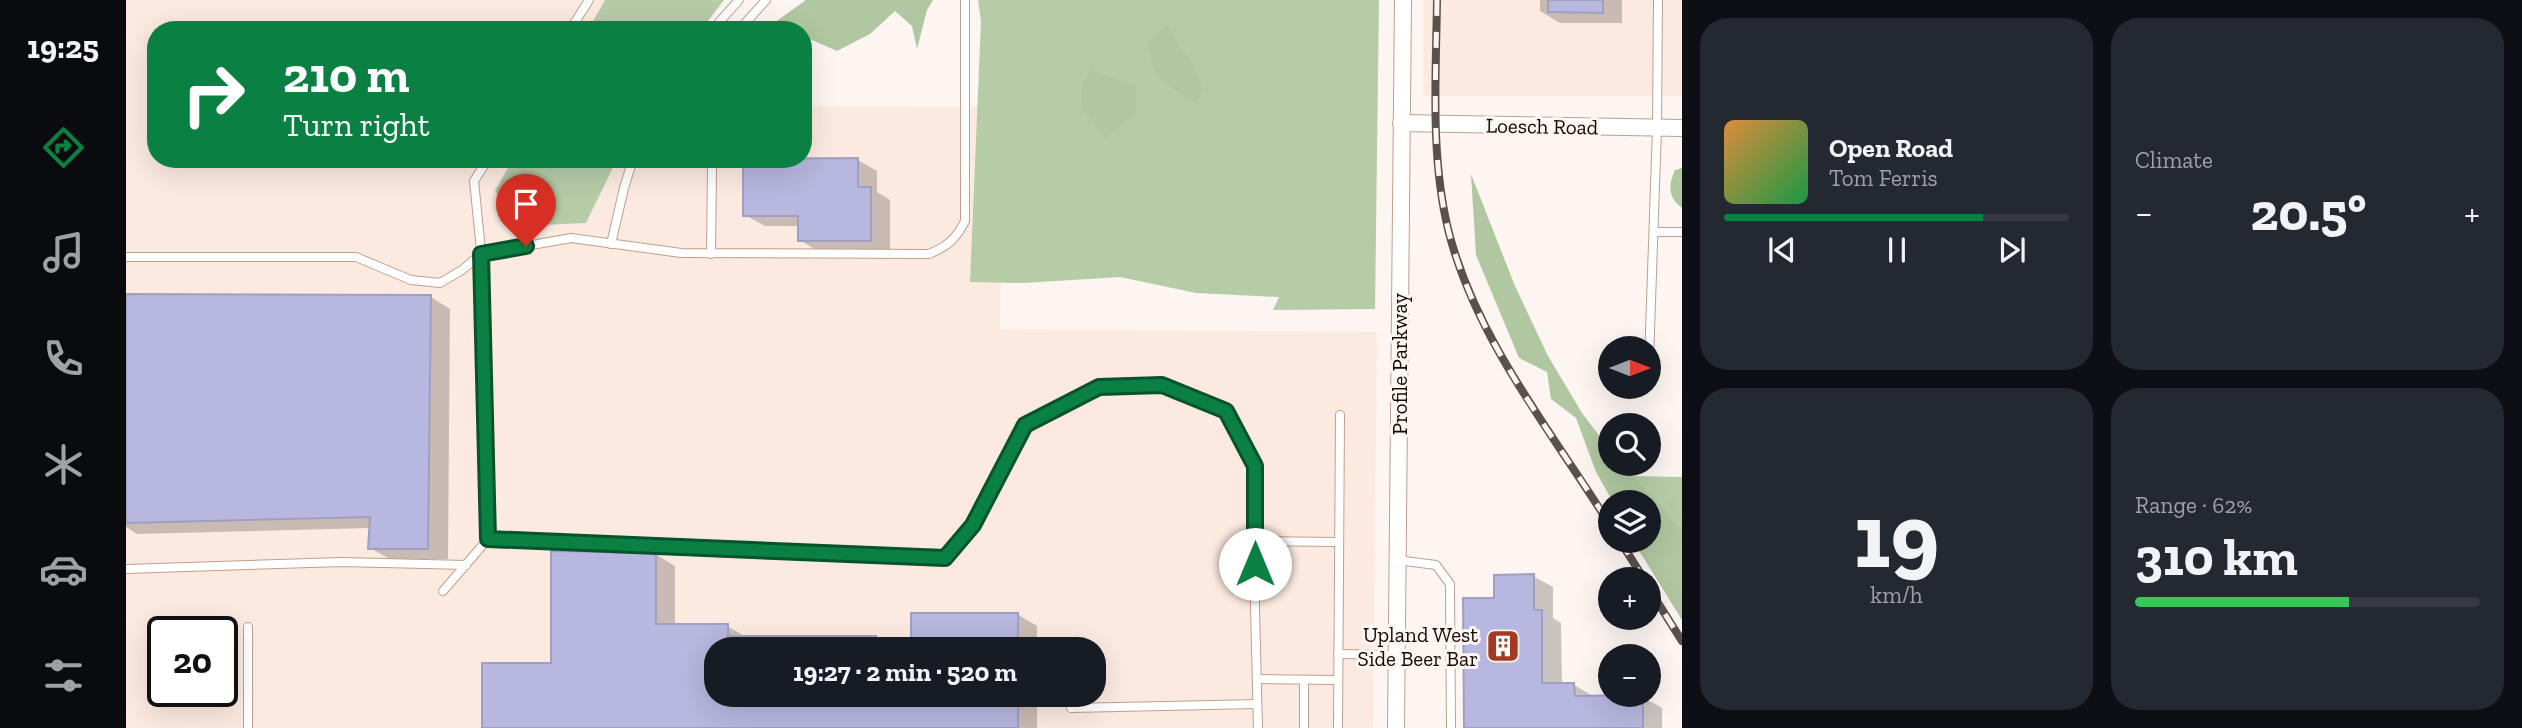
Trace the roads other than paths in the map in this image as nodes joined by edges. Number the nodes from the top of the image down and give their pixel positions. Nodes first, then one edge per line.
1 (589, 0) edge
2 (739, 0) edge
3 (766, 0) edge
4 (965, 0) edge
5 (1403, 0) edge
6 (1658, 0) edge
7 (576, 21) edge
8 (720, 21) edge
9 (746, 21) edge
10 (1401, 123) junction
11 (1657, 128) junction
12 (1682, 128) edge
13 (482, 168) edge
14 (631, 168) edge
15 (712, 169) dead end
16 (1654, 232) junction
17 (1682, 232) edge
18 (611, 244) junction
19 (481, 254) junction
20 (711, 254) junction
21 (126, 257) edge
22 (1650, 336) edge
23 (1340, 415) dead end
24 (488, 539) junction
25 (1255, 541) junction
26 (1339, 542) junction
27 (1397, 560) junction
28 (466, 565) junction
29 (126, 569) edge
30 (443, 591) dead end
31 (248, 627) dead end
32 (1338, 654) junction
33 (1396, 655) junction
34 (1257, 679) junction
35 (1304, 680) junction
36 (1338, 680) junction
37 (1257, 704) junction
38 (1071, 708) dead end
39 (248, 728) edge
40 (1258, 728) edge
41 (1304, 728) edge
42 (1338, 728) edge
43 (1396, 728) edge
44 (1451, 728) edge

1 - 7 lane
2 - 8 lane
3 - 9 lane
4 - 20 lane
5 - 10 street, Profile Parkway
6 - 11 lane
10 - 11 street, Loesch Road
10 - 27 street, Profile Parkway
11 - 12 street, Loesch Road
11 - 16 lane
13 - 19 lane
14 - 18 lane
15 - 20 lane
16 - 17 lane
16 - 22 lane
18 - 19 lane
18 - 20 lane
19 - 21 lane
19 - 24 lane
23 - 26 lane
24 - 25 lane
24 - 28 lane
25 - 26 lane
25 - 34 lane
26 - 32 lane
27 - 33 street, Profile Parkway
27 - 44 lane
28 - 29 lane
28 - 30 lane
31 - 39 lane
32 - 33 lane
32 - 36 lane
33 - 43 street, Profile Parkway
34 - 35 lane
34 - 37 lane
35 - 36 lane
35 - 41 lane
36 - 42 lane
37 - 38 lane
37 - 40 lane

